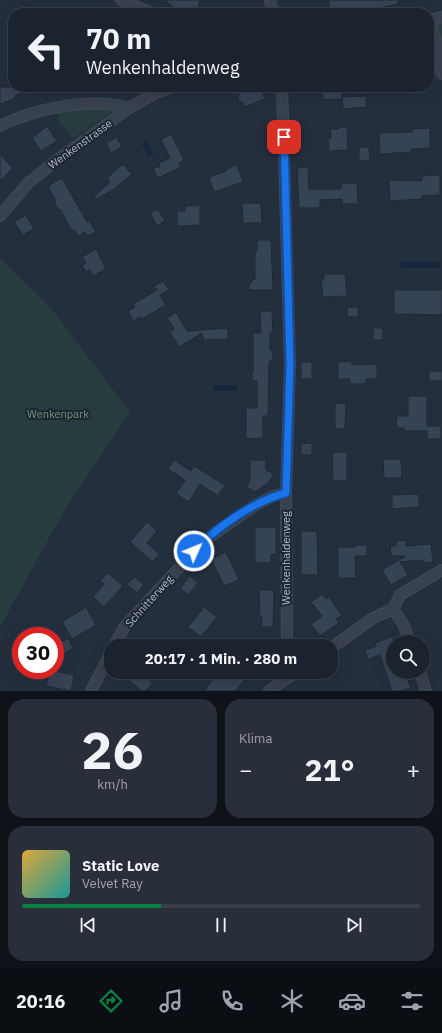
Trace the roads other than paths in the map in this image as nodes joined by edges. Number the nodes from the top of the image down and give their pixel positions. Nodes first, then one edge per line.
1 (121, 0) edge
2 (140, 8) edge
3 (434, 38) edge
4 (442, 74) edge
5 (159, 92) edge
6 (282, 92) edge
7 (129, 108) junction
8 (0, 126) edge
9 (0, 216) edge
10 (286, 493) junction
11 (442, 570) edge
12 (393, 609) junction
13 (407, 635) edge
14 (118, 639) edge
15 (287, 639) edge
16 (338, 643) edge
17 (104, 666) edge
18 (284, 679) edge
19 (422, 679) edge
20 (91, 691) edge
21 (269, 691) edge
22 (426, 691) edge

1 - 2 street
3 - 4 street
5 - 7 street, Wenkenstrasse
6 - 10 street, Wenkenhaldenweg
7 - 8 street
7 - 9 street, Wenkenstrasse
10 - 14 street, Schnitterweg
10 - 15 street, Wenkenhaldenweg
11 - 12 street
12 - 13 street
12 - 16 street
17 - 20 street
18 - 21 street
19 - 22 street

